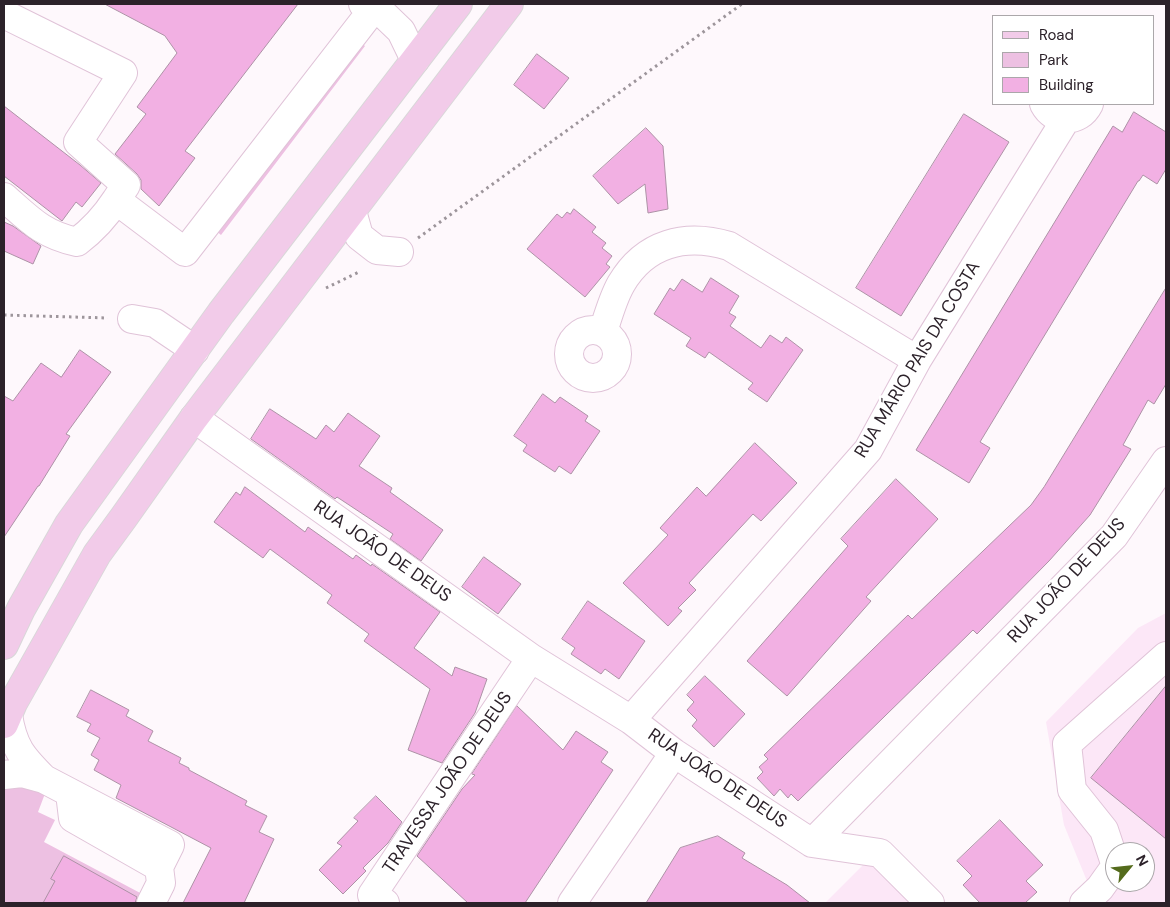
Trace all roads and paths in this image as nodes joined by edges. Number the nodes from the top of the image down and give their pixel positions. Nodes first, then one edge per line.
1 (458, 4) edge
2 (509, 4) edge
3 (742, 4) edge
4 (376, 5) edge
5 (4, 14) edge
6 (415, 60) junction
7 (1045, 105) edge
8 (1088, 105) edge
9 (1066, 119) junction
10 (4, 196) edge
11 (116, 200) junction
12 (352, 211) junction
13 (399, 252) junction
14 (324, 290) dead end
15 (4, 315) edge
16 (132, 319) joint
17 (603, 332) dead end
18 (195, 350) junction
19 (917, 360) junction
20 (194, 418) junction
21 (1166, 463) edge
22 (4, 645) edge
23 (1166, 656) edge
24 (531, 658) junction
25 (6, 720) edge
26 (631, 720) junction
27 (674, 752) junction
28 (4, 775) edge
29 (44, 779) junction
30 (1108, 842) edge
31 (812, 843) junction
32 (1105, 881) edge
33 (151, 903) edge
34 (385, 903) edge
35 (572, 903) edge
36 (930, 903) edge
37 (1084, 903) edge

1 - 6 main road
2 - 12 main road
3 - 13 path
4 - 6 street
4 - 11 street
5 - 11 street
6 - 18 main road
7 - 9 street
8 - 9 street
9 - 19 street, RUA MÁRIO PAIS DA COSTA
10 - 11 street
12 - 13 street
12 - 20 main road
13 - 14 path
15 - 16 path
16 - 18 street
17 - 19 street
18 - 22 main road
19 - 26 street, RUA MÁRIO PAIS DA COSTA
20 - 24 street, RUA JOÃO DE DEUS
20 - 25 main road
21 - 31 street, RUA JOÃO DE DEUS
23 - 30 street
24 - 26 street, RUA JOÃO DE DEUS
24 - 34 street, TRAVESSA JOÃO DE DEUS
25 - 29 street
26 - 27 street, RUA JOÃO DE DEUS
27 - 31 street, RUA JOÃO DE DEUS
27 - 35 street
28 - 29 street
29 - 33 street
31 - 36 street
32 - 37 street

